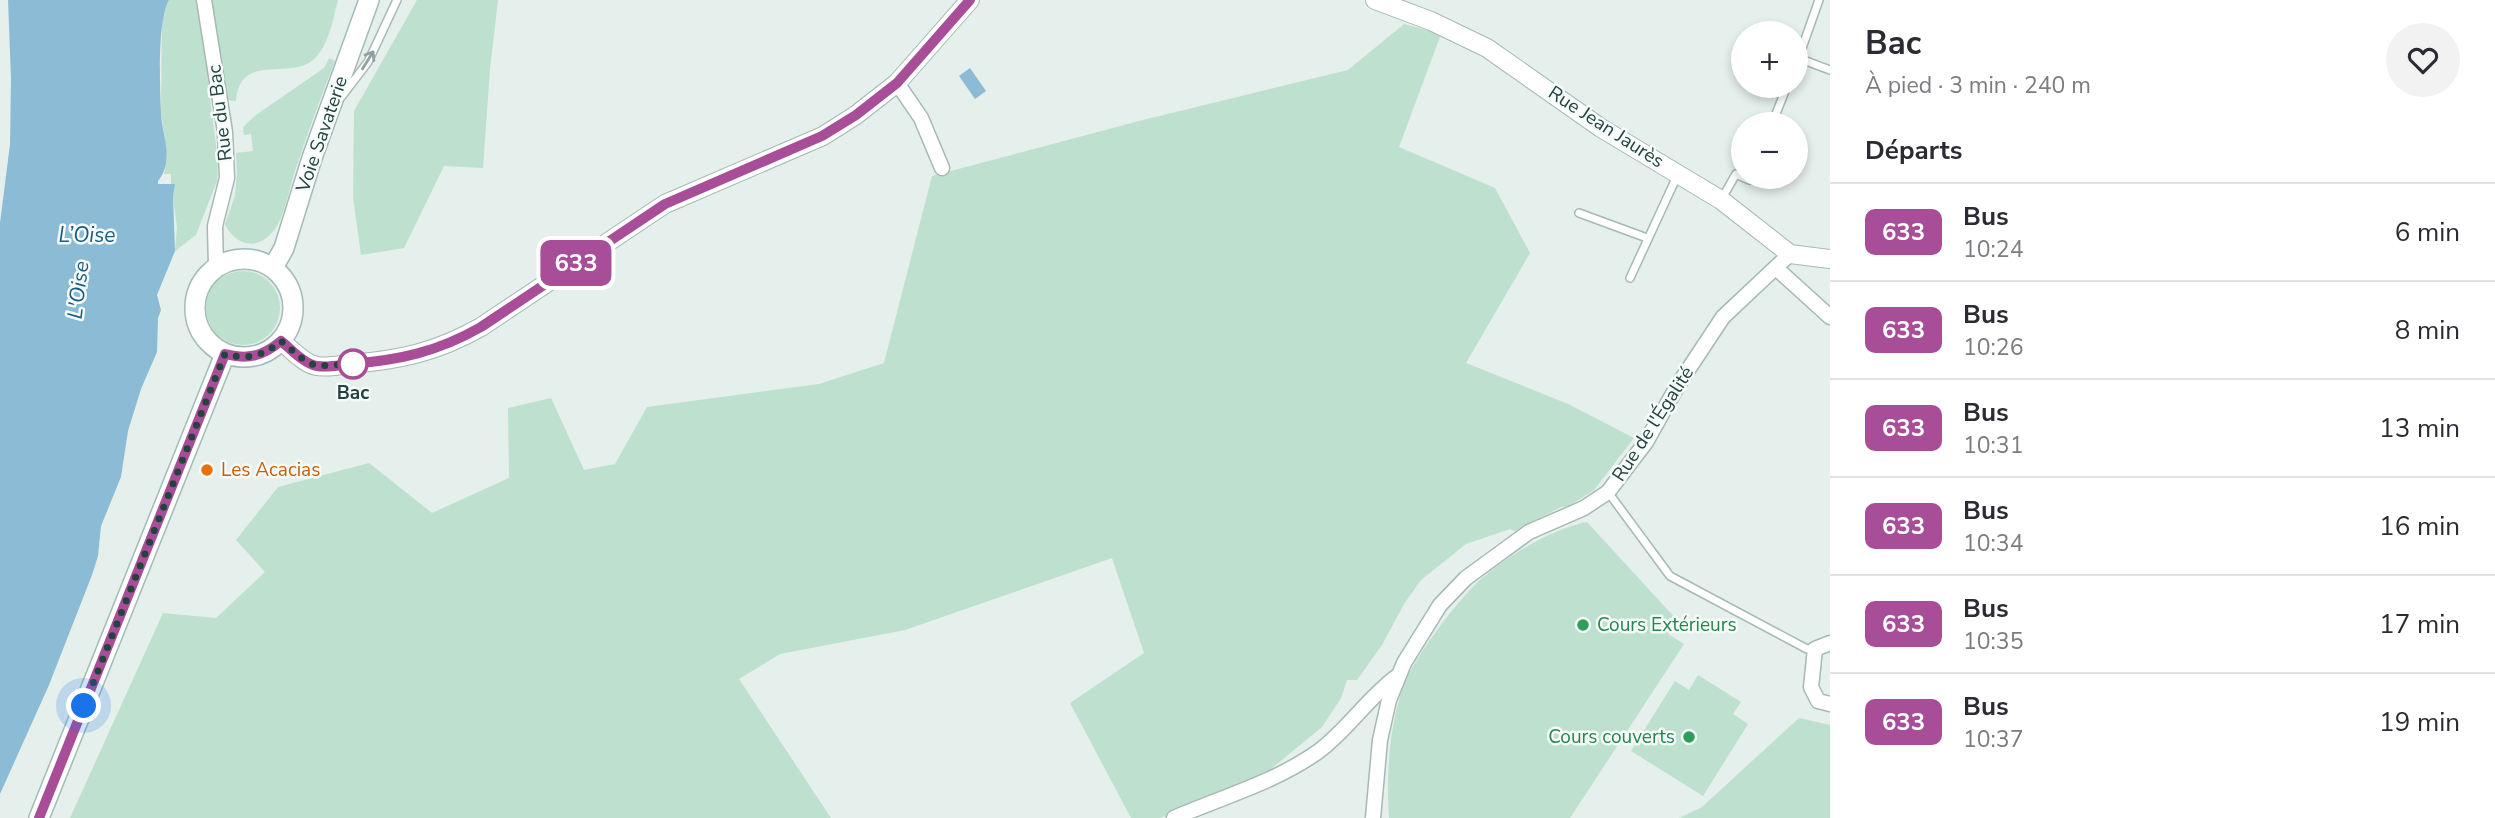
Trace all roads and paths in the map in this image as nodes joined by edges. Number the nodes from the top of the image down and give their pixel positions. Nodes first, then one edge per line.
1 (204, 0) edge
2 (369, 0) edge
3 (397, 0) edge
4 (970, 0) edge
5 (1375, 0) edge
6 (1819, 0) edge
7 (1808, 30) edge
8 (1808, 64) edge
9 (1830, 70) edge
10 (897, 83) junction
11 (328, 113) junction
12 (942, 168) dead end
13 (1679, 173) junction
14 (1731, 183) edge
15 (1721, 200) junction
16 (1579, 213) dead end
17 (1647, 238) junction
18 (1790, 254) junction
19 (1830, 259) edge
20 (216, 267) junction
21 (273, 268) junction
22 (1776, 268) junction
23 (1630, 278) dead end
24 (1830, 317) edge
25 (281, 341) junction
26 (225, 354) junction
27 (1608, 492) junction
28 (1830, 643) edge
29 (1815, 649) junction
30 (1398, 675) junction
31 (1830, 704) edge
32 (39, 818) edge
33 (1174, 818) edge
34 (1374, 818) edge

1 - 20 street, Rue du Bac
2 - 11 main road, Voie Savaterie
11 -> 3 lane
4 - 10 street
5 - 13 street, Rue Jean Jaurès
6 - 7 lane
8 - 9 lane
10 - 12 street
10 - 25 street
11 - 21 main road, Voie Savaterie
13 - 15 street, Rue Jean Jaurès
13 - 17 lane
14 - 15 lane
15 - 18 street, Rue Jean Jaurès
16 - 17 lane
17 - 23 lane
18 - 19 street
18 - 22 street, Rue de l'Égalité
20 - 21 main road
20 - 26 main road
21 - 25 main road
22 - 24 street
22 - 27 street, Rue de l'Égalité
25 - 26 main road
26 - 32 main road
27 - 29 lane
27 - 30 street, Rue de l'Égalité
28 - 29 street
29 - 31 street
30 - 33 street
30 - 34 street, Rue de l'Égalité

